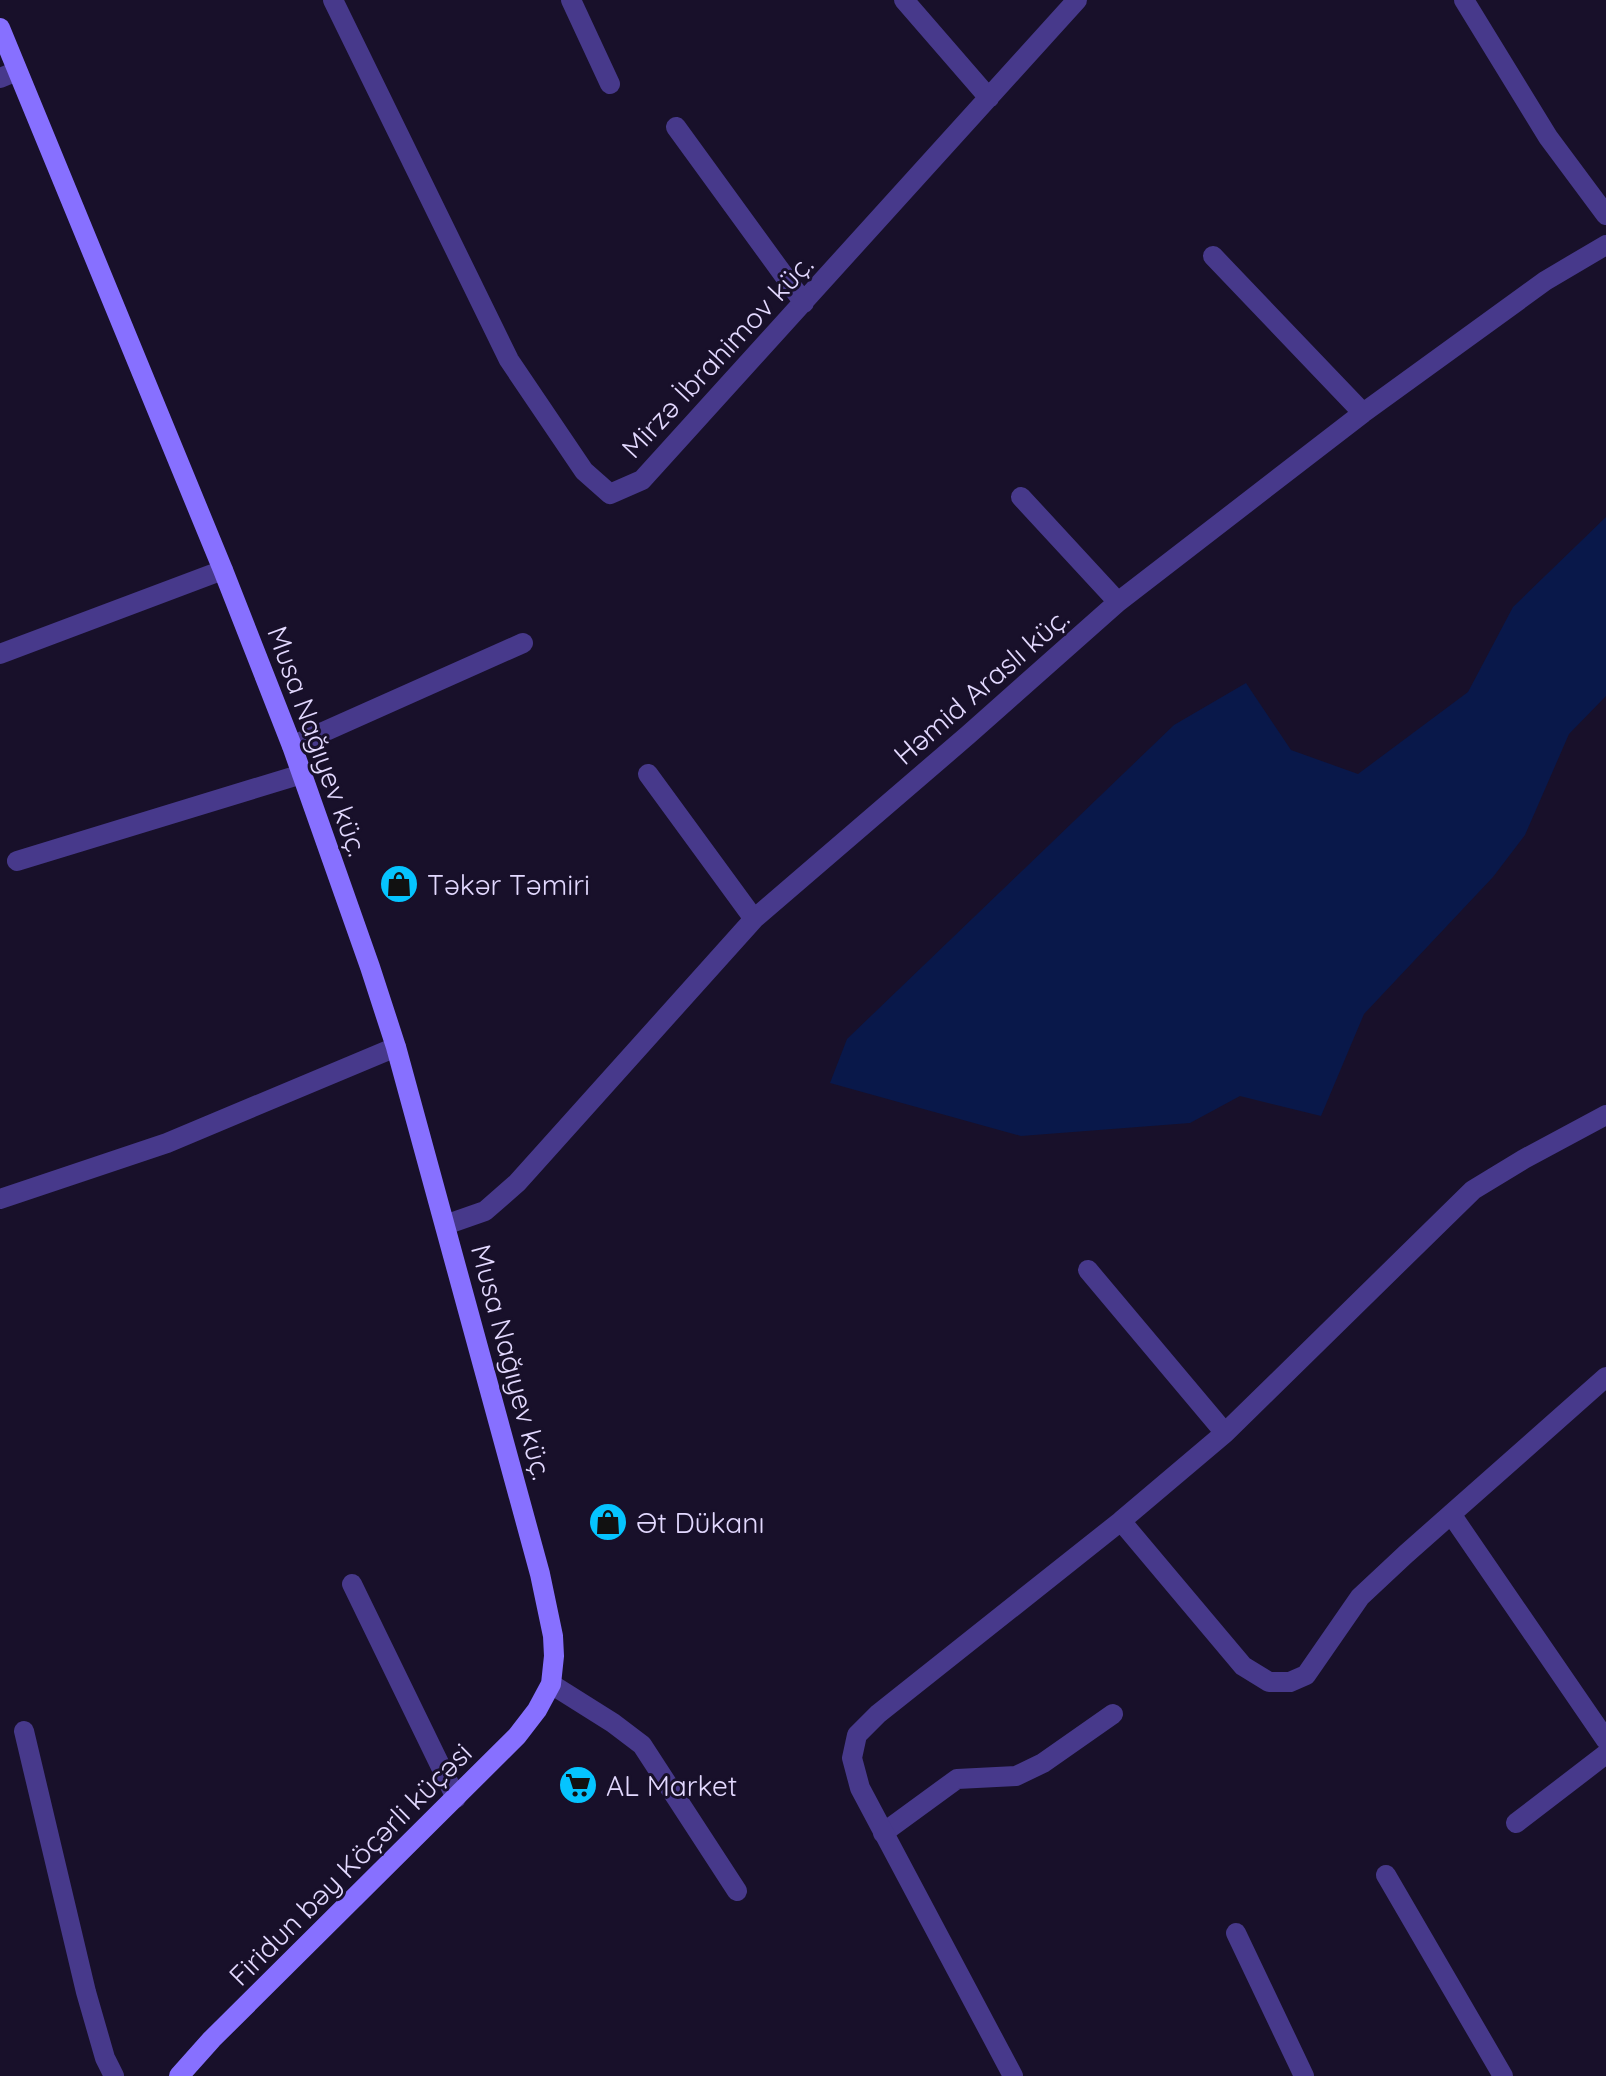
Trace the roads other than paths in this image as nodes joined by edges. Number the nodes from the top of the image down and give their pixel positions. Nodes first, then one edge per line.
1 (333, 0) edge
2 (571, 0) edge
3 (904, 0) edge
4 (1077, 0) edge
5 (1464, 0) edge
6 (0, 28) edge
7 (8, 74) edge
8 (610, 84) dead end
9 (989, 98) junction
10 (676, 127) dead end
11 (1606, 215) edge
12 (1606, 245) edge
13 (1213, 256) dead end
14 (804, 303) junction
15 (1363, 413) junction
16 (1021, 497) dead end
17 (223, 570) junction
18 (1118, 602) junction
19 (523, 643) dead end
20 (0, 654) edge
21 (292, 746) junction
22 (302, 774) junction
23 (648, 774) dead end
24 (17, 861) dead end
25 (754, 919) junction
26 (396, 1047) junction
27 (1606, 1115) edge
28 (0, 1199) edge
29 (445, 1225) junction
30 (1088, 1270) dead end
31 (1603, 1387) edge
32 (1225, 1433) junction
33 (1451, 1514) junction
34 (1121, 1521) junction
35 (352, 1584) dead end
36 (551, 1684) junction
37 (1113, 1714) dead end
38 (24, 1731) dead end
39 (1606, 1740) edge
40 (1606, 1754) edge
41 (456, 1798) junction
42 (1516, 1823) dead end
43 (883, 1833) junction
44 (1386, 1875) dead end
45 (737, 1891) dead end
46 (1236, 1933) dead end
47 (114, 2076) edge
48 (179, 2076) edge
49 (1013, 2076) edge
50 (1304, 2076) edge
51 (1503, 2076) edge

1 - 14 street, Mirzə İbrahimov küç.
2 - 8 street
3 - 9 street
4 - 9 street, Mirzə İbrahimov küç.
5 - 11 street
6 - 7 street, Musa Nağıyev küç.
7 - 17 street, Musa Nağıyev küç.
9 - 14 street, Mirzə İbrahimov küç.
10 - 14 street
12 - 15 street, Həmid Araslı küç.
13 - 15 street
15 - 18 street, Həmid Araslı küç.
16 - 18 street
17 - 20 street
17 - 21 street, Musa Nağıyev küç.
18 - 25 street, Həmid Araslı küç.
19 - 21 street
21 - 22 street, Musa Nağıyev küç.
22 - 24 street
22 - 26 street, Musa Nağıyev küç.
23 - 25 street
25 - 29 street, Həmid Araslı küç.
26 - 28 street
26 - 29 street, Musa Nağıyev küç.
27 - 32 street
29 - 36 street, Musa Nağıyev küç.
30 - 32 street
31 - 33 street
32 - 34 street
33 - 34 street
33 - 39 street
34 - 43 street
35 - 41 street
36 - 41 street, Firidun bəy Köçərli küçəsi
36 - 45 street
37 - 43 street
38 - 47 street
40 - 42 street
41 - 48 street, Firidun bəy Köçərli küçəsi
43 - 49 street
44 - 51 street
46 - 50 street

